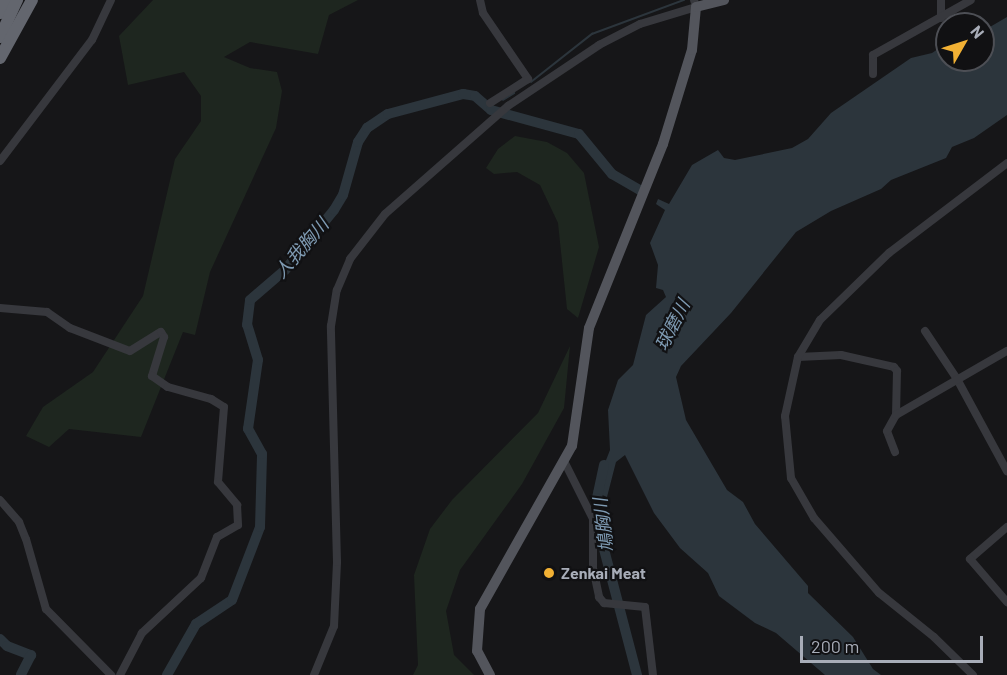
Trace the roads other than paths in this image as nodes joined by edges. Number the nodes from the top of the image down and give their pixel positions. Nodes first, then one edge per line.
1 (6, 0) edge
2 (17, 0) edge
3 (32, 0) edge
4 (111, 0) edge
5 (480, 0) edge
6 (724, 0) edge
7 (970, 0) edge
8 (695, 3) edge
9 (951, 12) edge
10 (0, 13) edge
11 (935, 21) edge
12 (0, 38) edge
13 (0, 58) edge
14 (873, 74) dead end
15 (490, 103) dead end
16 (0, 161) edge
17 (1007, 163) edge
18 (0, 308) edge
19 (925, 332) dead end
20 (1007, 351) edge
21 (798, 357) junction
22 (957, 379) junction
23 (896, 415) junction
24 (895, 452) dead end
25 (565, 463) junction
26 (1007, 471) edge
27 (0, 500) edge
28 (1007, 527) edge
29 (1007, 602) edge
30 (111, 675) edge
31 (120, 675) edge
32 (314, 675) edge
33 (489, 675) edge
34 (653, 675) edge
35 (973, 675) edge

1 - 10 highway
2 - 12 highway
3 - 13 highway
4 - 16 street
5 - 15 street
6 - 8 main road
7 - 9 street
8 - 25 main road
8 - 32 street
11 - 14 street
17 - 21 street
18 - 31 street
19 - 22 street
20 - 22 street
21 - 23 street
21 - 35 street
22 - 23 street
22 - 26 street
23 - 24 street
25 - 33 main road
25 - 34 street
27 - 30 street
28 - 29 street

